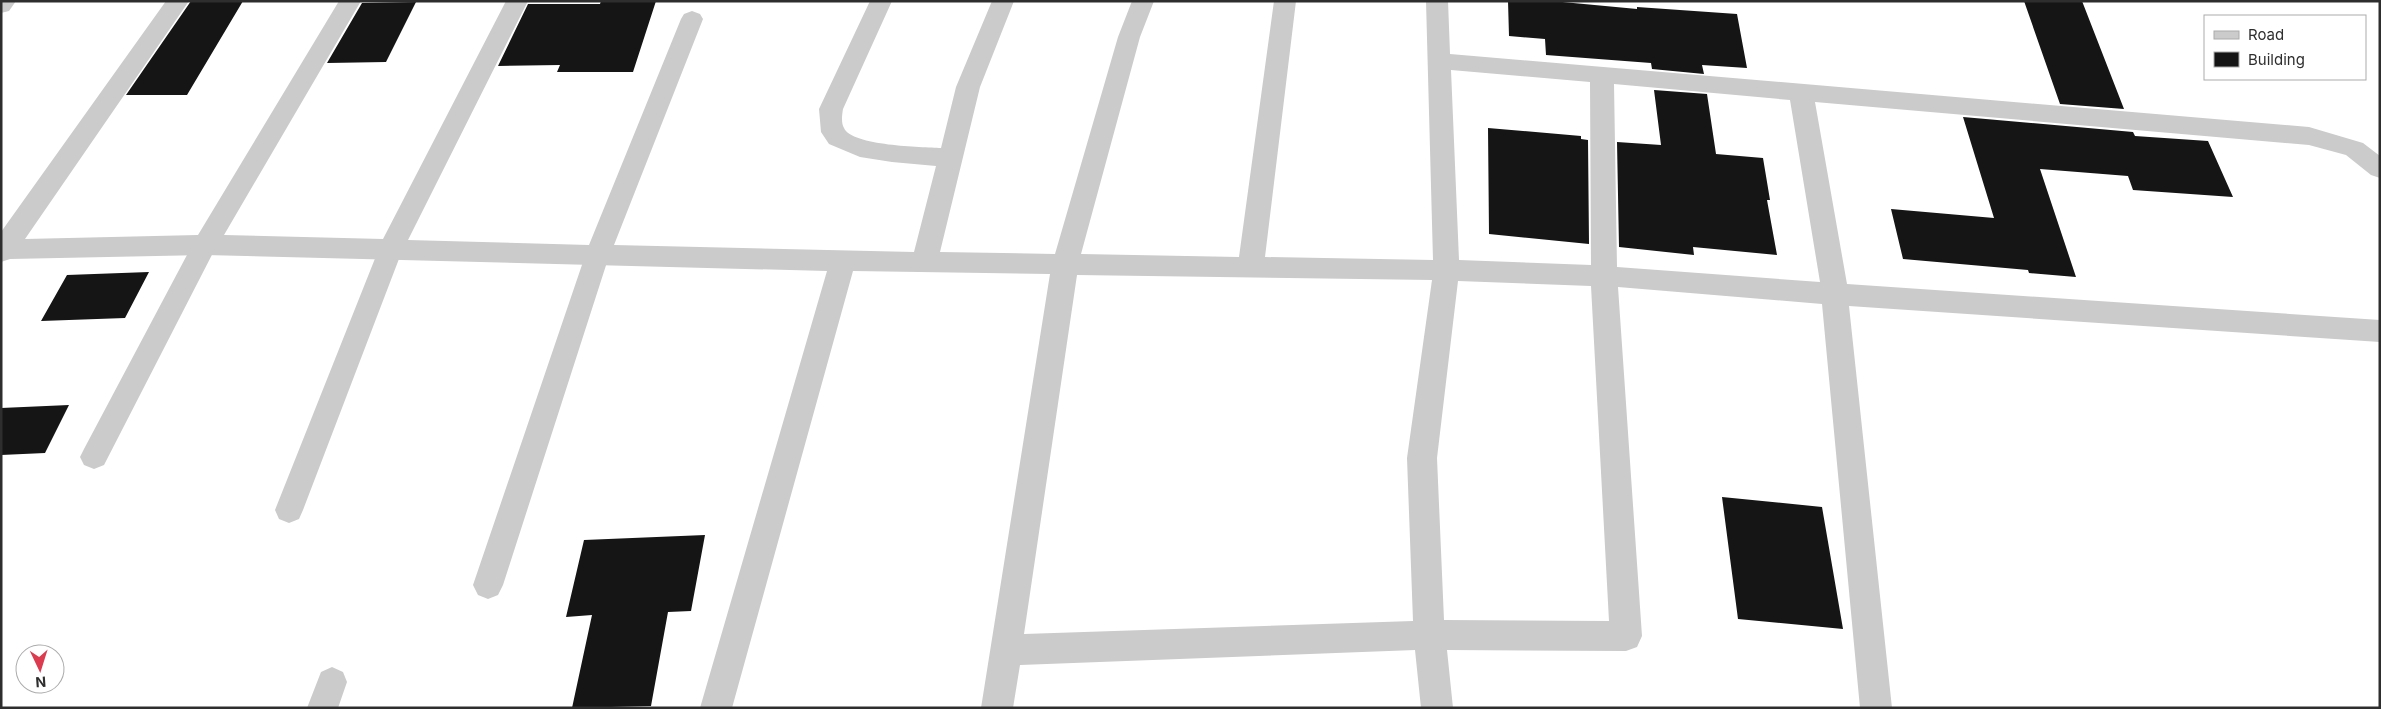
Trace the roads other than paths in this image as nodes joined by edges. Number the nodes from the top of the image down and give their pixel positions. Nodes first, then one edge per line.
1 (5, 1) edge
2 (178, 1) edge
3 (350, 1) edge
4 (517, 1) edge
5 (881, 1) edge
6 (1003, 1) edge
7 (1143, 1) edge
8 (1285, 1) edge
9 (1437, 1) edge
10 (1, 6) edge
11 (692, 19) dead end
12 (1438, 60) junction
13 (1602, 75) junction
14 (1801, 92) junction
15 (952, 158) junction
16 (2380, 169) edge
17 (205, 245) junction
18 (2, 250) edge
19 (390, 250) junction
20 (597, 256) junction
21 (843, 261) junction
22 (925, 262) junction
23 (1065, 264) junction
24 (1251, 267) junction
25 (1446, 270) junction
26 (1604, 276) junction
27 (1835, 294) junction
28 (2380, 331) edge
29 (94, 457) dead end
30 (289, 510) dead end
31 (488, 585) dead end
32 (1429, 635) junction
33 (1007, 650) junction
34 (716, 708) edge
35 (997, 708) edge
36 (1437, 708) edge
37 (1876, 708) edge

1 - 10 street
2 - 18 street
3 - 17 street
4 - 19 street
5 - 15 street
6 - 15 street
7 - 23 street
8 - 24 street
9 - 12 street
11 - 20 street
12 - 13 street
12 - 25 street
13 - 14 street
13 - 26 street
14 - 16 street
14 - 27 street
15 - 22 street
17 - 18 street
17 - 19 street
17 - 29 lane
19 - 20 street
19 - 30 lane
20 - 21 street
20 - 31 lane
21 - 22 street
21 - 34 street
22 - 23 street
23 - 24 street
23 - 33 street
24 - 25 street
25 - 26 street
25 - 32 street
26 - 27 street
26 - 32 street
27 - 28 street
27 - 37 street
32 - 33 street
32 - 36 street
33 - 35 street

